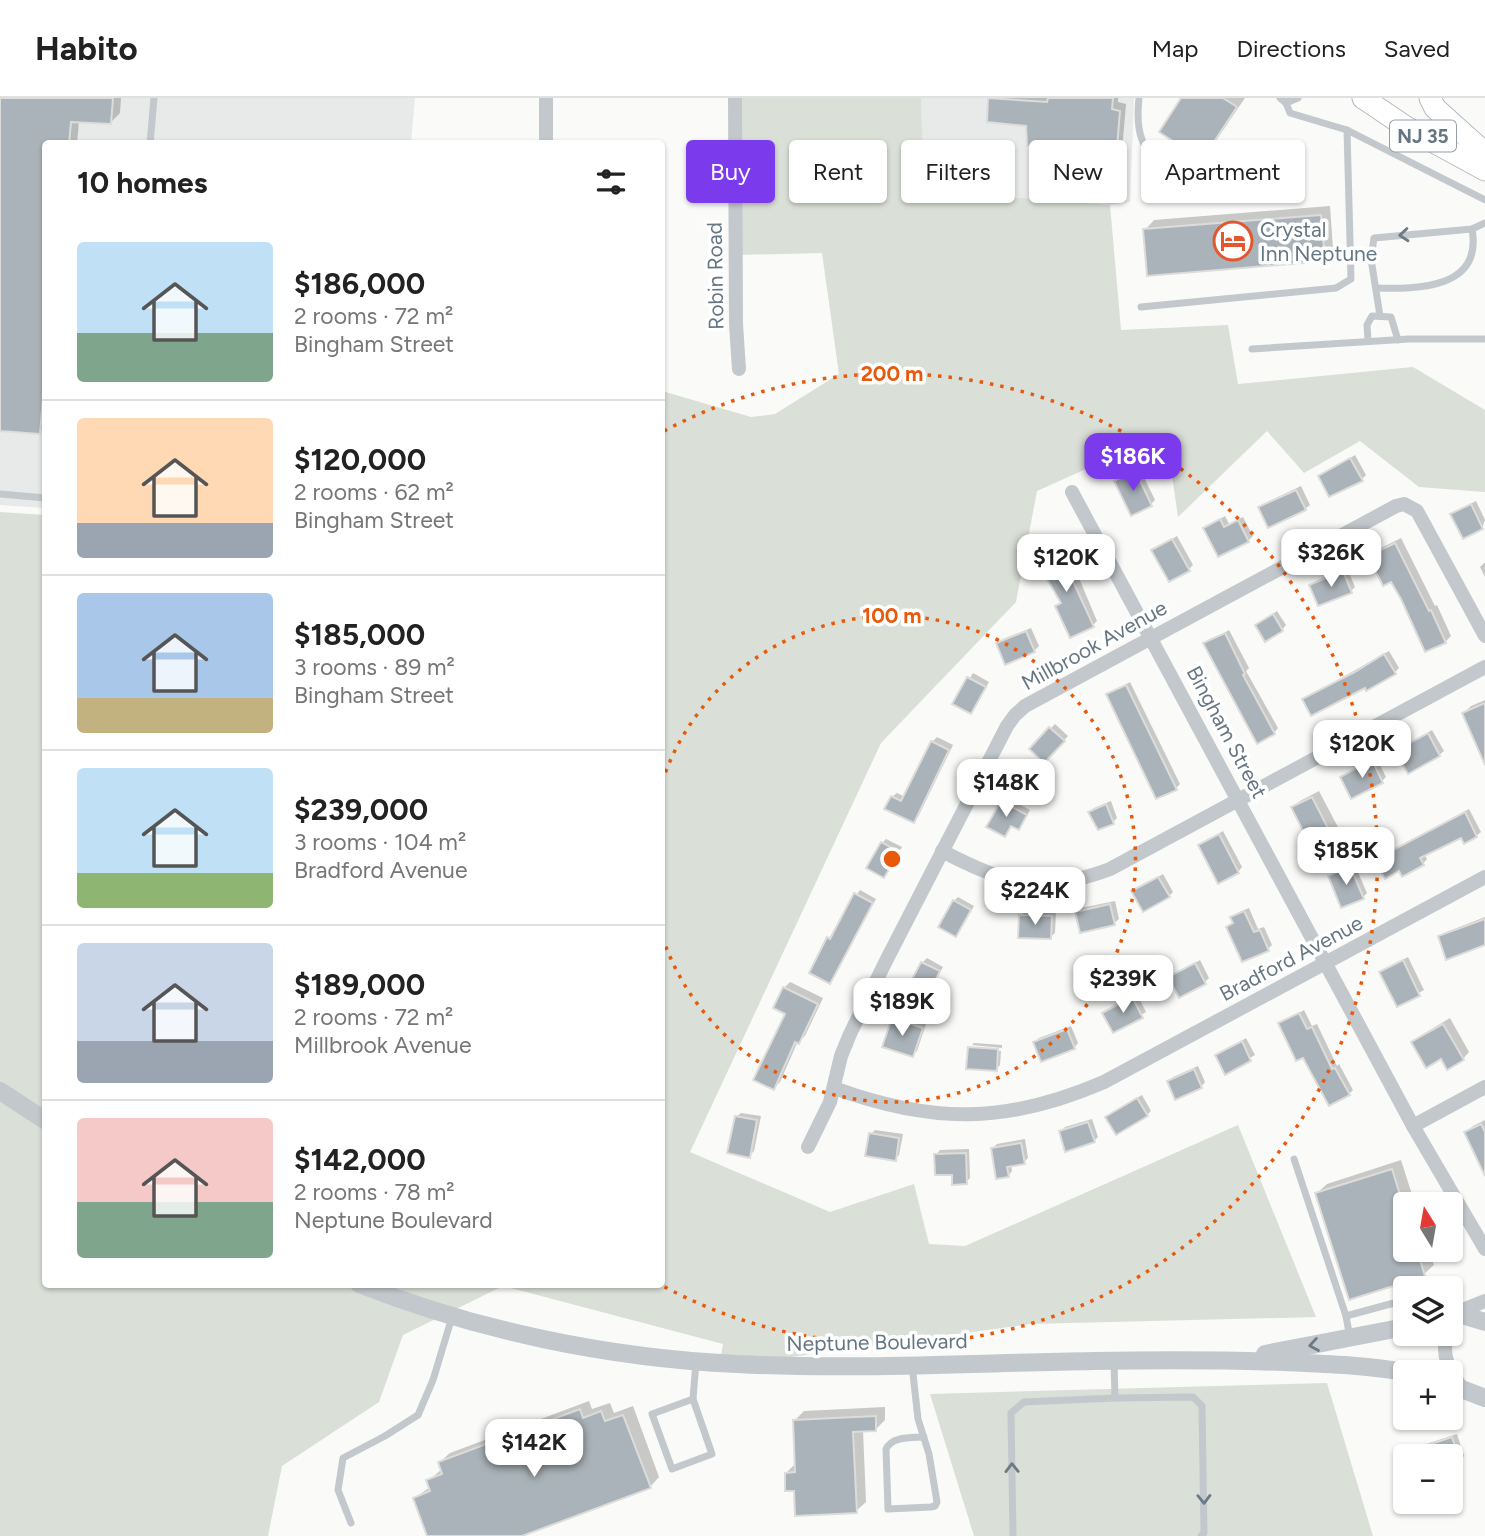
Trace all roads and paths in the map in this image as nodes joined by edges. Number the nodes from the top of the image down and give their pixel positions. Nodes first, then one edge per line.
1 (153, 98) edge
2 (546, 98) edge
3 (735, 98) edge
4 (1139, 98) edge
5 (1298, 98) edge
6 (1363, 98) edge
7 (1430, 98) edge
8 (1284, 100) edge
9 (1347, 130) junction
10 (150, 140) edge
11 (547, 140) edge
12 (1142, 140) edge
13 (1485, 153) edge
14 (1485, 170) edge
15 (1485, 200) edge
16 (1485, 223) edge
17 (1472, 229) junction
18 (1376, 288) junction
19 (1140, 307) dead end
20 (1380, 316) junction
21 (1485, 339) edge
22 (1398, 340) junction
23 (1368, 341) junction
24 (1252, 349) dead end
25 (739, 369) dead end
26 (1072, 492) dead end
27 (0, 494) edge
28 (42, 498) edge
29 (1485, 636) edge
30 (1150, 638) junction
31 (1485, 667) edge
32 (1238, 800) junction
33 (942, 851) junction
34 (1485, 877) edge
35 (1325, 963) junction
36 (834, 1087) junction
37 (1485, 1087) edge
38 (0, 1091) edge
39 (42, 1118) edge
40 (1413, 1126) junction
41 (808, 1147) dead end
42 (1294, 1159) dead end
43 (1485, 1249) edge
44 (371, 1288) edge
45 (1485, 1301) edge
46 (1393, 1303) edge
47 (1463, 1312) edge
48 (452, 1316) junction
49 (1346, 1316) junction
50 (1463, 1319) edge
51 (1485, 1322) edge
52 (1393, 1330) edge
53 (1350, 1339) junction
54 (1227, 1360) junction
55 (696, 1361) junction
56 (1114, 1361) junction
57 (912, 1364) junction
58 (1393, 1370) edge
59 (1463, 1390) edge
60 (1115, 1398) junction
61 (1485, 1398) edge
62 (693, 1399) junction
63 (924, 1437) junction
64 (351, 1523) dead end
65 (1013, 1536) edge
66 (1201, 1536) edge

1 - 10 lane
2 - 11 street
3 - 25 street, Robin Road
4 - 12 lane
5 - 8 lane
6 - 14 main road, NJ 35
7 - 13 main road, NJ 35
8 - 9 lane
9 - 15 lane
9 - 19 lane
16 - 17 lane
17 - 18 lane
17 -> 18 lane
18 - 20 lane
20 - 22 lane
20 - 23 lane
21 - 22 lane
22 - 23 lane
23 - 24 lane
26 - 30 street, Bingham Street
27 - 28 lane
29 - 30 street, Millbrook Avenue
30 - 32 street, Bingham Street
30 - 33 street, Millbrook Avenue
31 - 32 street
32 - 33 street
32 - 35 street, Bingham Street
33 - 36 street, Millbrook Avenue
34 - 35 street, Bradford Avenue
35 - 36 street, Bradford Avenue
35 - 40 street, Bingham Street
36 - 41 street, Millbrook Avenue
37 - 40 street
38 - 39 street
40 - 43 street, Bingham Street
42 - 49 lane
44 - 48 street, Neptune Boulevard
45 - 47 street
46 - 49 lane
48 - 55 street, Neptune Boulevard
48 - 64 lane
49 - 53 lane
50 - 51 street
52 - 53 street
53 -> 54 street
54 - 56 street, Neptune Boulevard
54 - 58 street, Neptune Boulevard
55 - 57 street, Neptune Boulevard
55 - 62 lane
56 - 57 street, Neptune Boulevard
56 - 60 lane
57 - 63 lane
59 - 61 street
65 -> 60 lane
60 -> 66 lane
62 - 62 lane
63 - 63 lane

